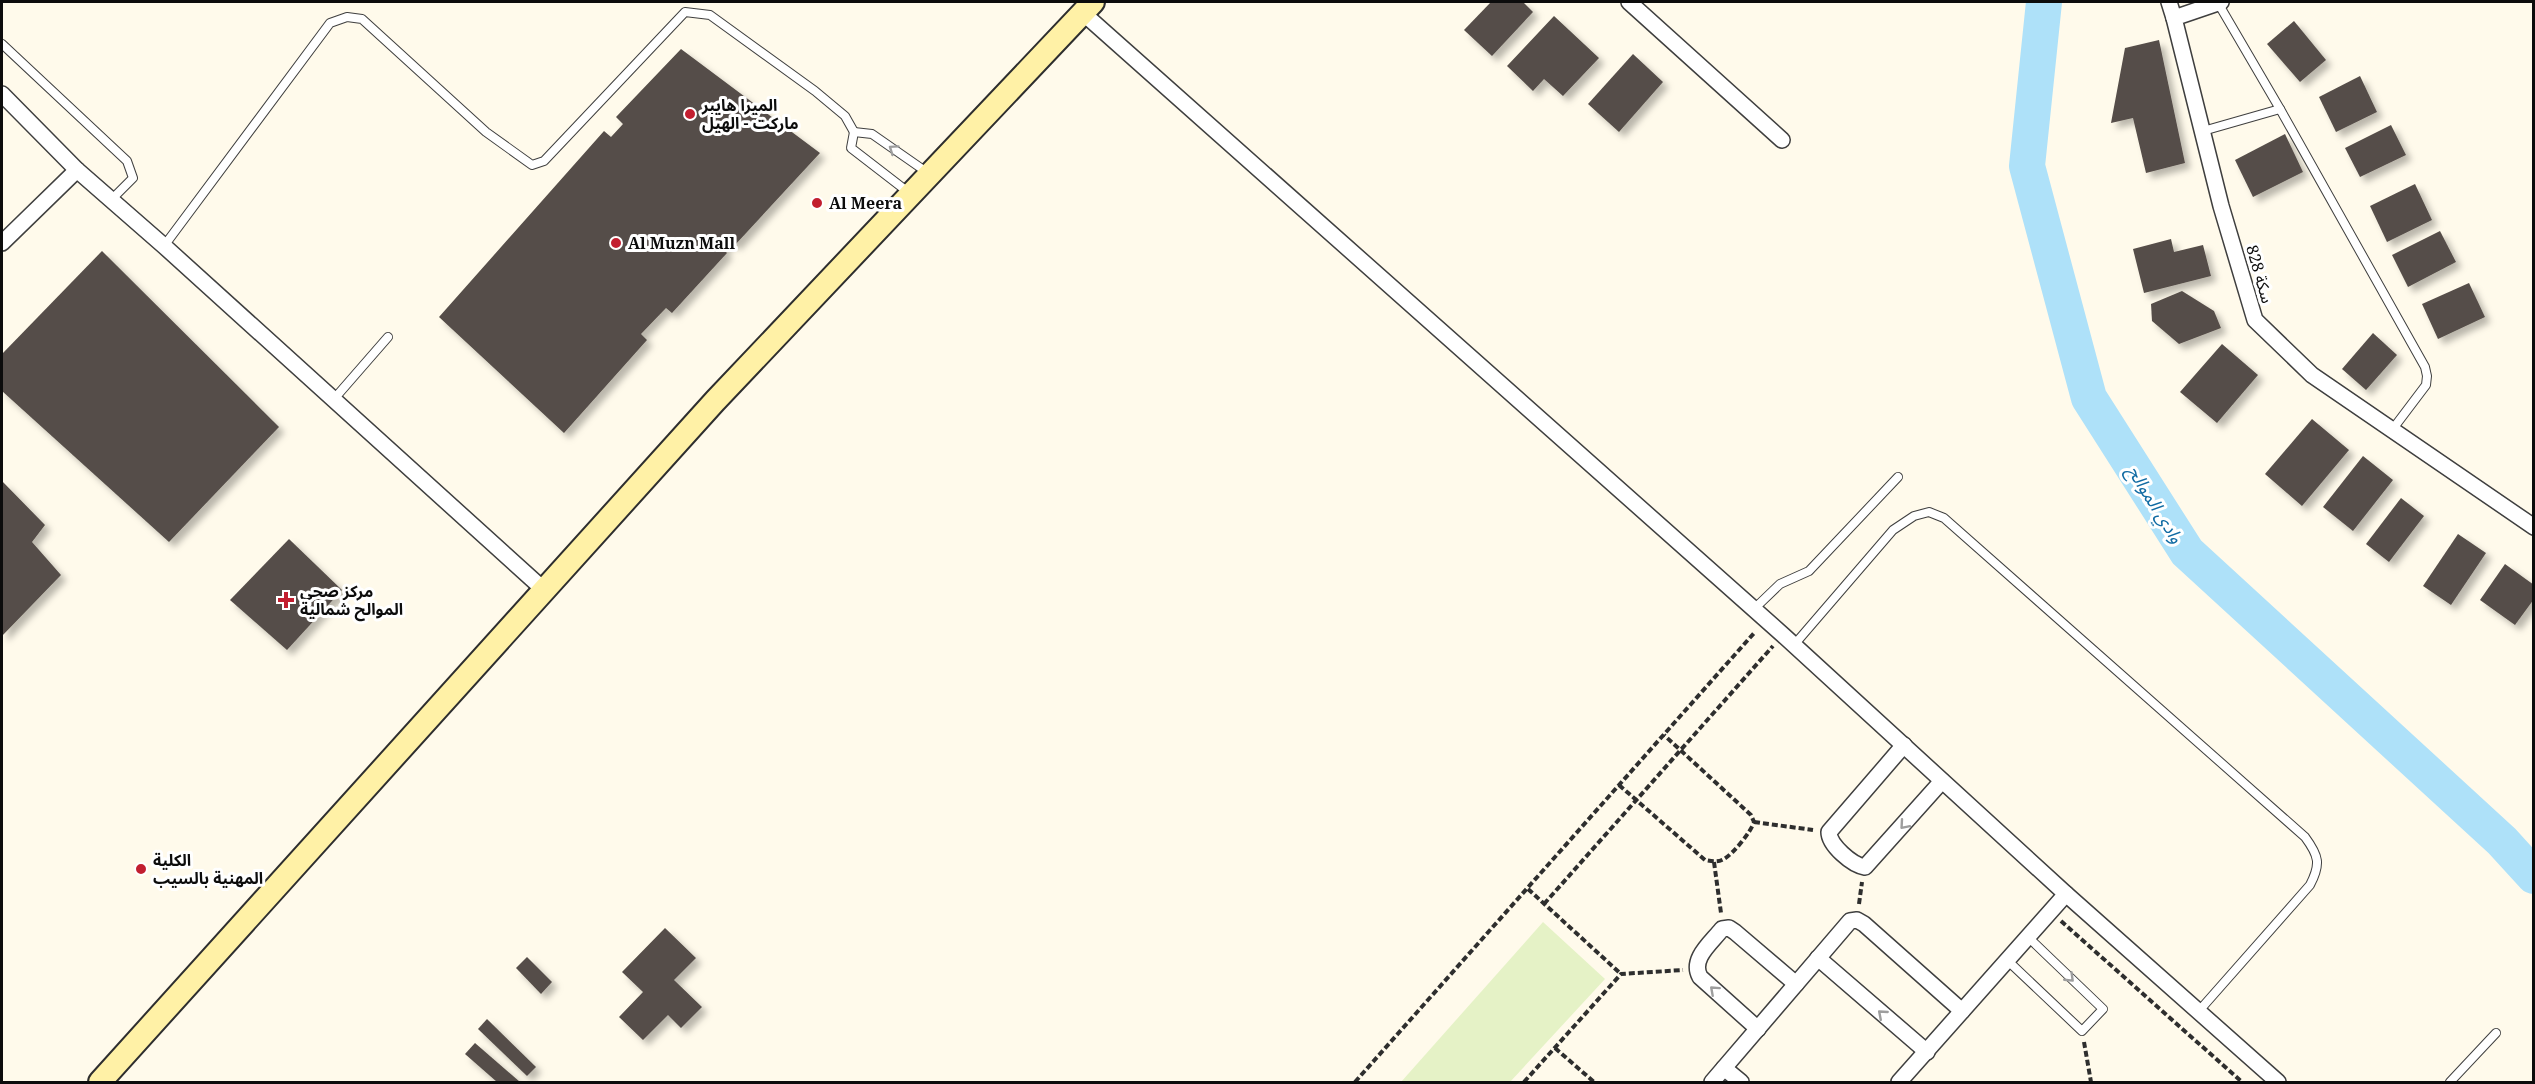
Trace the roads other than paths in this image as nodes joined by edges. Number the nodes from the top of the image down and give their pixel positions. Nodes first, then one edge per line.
1 (1629, 2) edge
2 (2169, 2) edge
3 (2219, 2) edge
4 (1088, 7) edge
5 (2174, 18) junction
6 (2, 44) edge
7 (2, 94) edge
8 (2280, 109) junction
9 (2203, 131) junction
10 (854, 132) junction
11 (1782, 140) dead end
12 (77, 170) junction
13 (929, 174) junction
14 (911, 194) junction
15 (111, 200) junction
16 (2, 243) edge
17 (164, 246) junction
18 (388, 337) dead end
19 (334, 399) junction
20 (2392, 430) junction
21 (1898, 477) dead end
22 (2534, 527) edge
23 (543, 589) junction
24 (1754, 609) junction
25 (1788, 640) junction
26 (1904, 745) junction
27 (1942, 781) junction
28 (2066, 894) junction
29 (2028, 937) junction
30 (1818, 958) junction
31 (2007, 960) junction
32 (1796, 984) junction
33 (1962, 1011) junction
34 (2198, 1012) junction
35 (1758, 1029) junction
36 (2496, 1033) dead end
37 (1926, 1052) junction
38 (1724, 1068) junction
39 (100, 1083) edge
40 (1712, 1083) edge
41 (1741, 1083) edge
42 (1899, 1083) edge
43 (2278, 1083) edge
44 (2451, 1083) edge

1 - 11 street
2 - 5 street, سكة 828
3 - 5 street
3 - 8 lane
4 - 13 street
4 - 24 street
5 - 9 street, سكة 828
6 - 15 lane
7 - 12 street
8 - 9 lane
8 - 20 lane
9 - 20 street, سكة 828
13 -> 10 lane
10 - 14 lane
10 - 17 lane
12 - 15 street
12 - 16 street
13 - 14 street
14 - 23 street
15 - 17 street
17 - 19 street
18 - 19 lane
19 - 23 street
20 - 22 street, سكة 828
21 - 24 lane
23 - 39 street
24 - 25 street
25 - 26 street
25 - 34 lane
26 - 27 street
27 -> 26 street
27 - 28 street
28 - 29 street
28 - 34 street
29 - 31 street
29 -> 31 lane
30 - 32 street
30 - 33 street
37 -> 30 street
31 - 33 street
32 - 35 street
35 -> 32 street
33 - 37 street
34 - 43 street
35 - 38 street
36 - 44 lane
37 - 42 street
38 - 40 street
38 - 41 street

